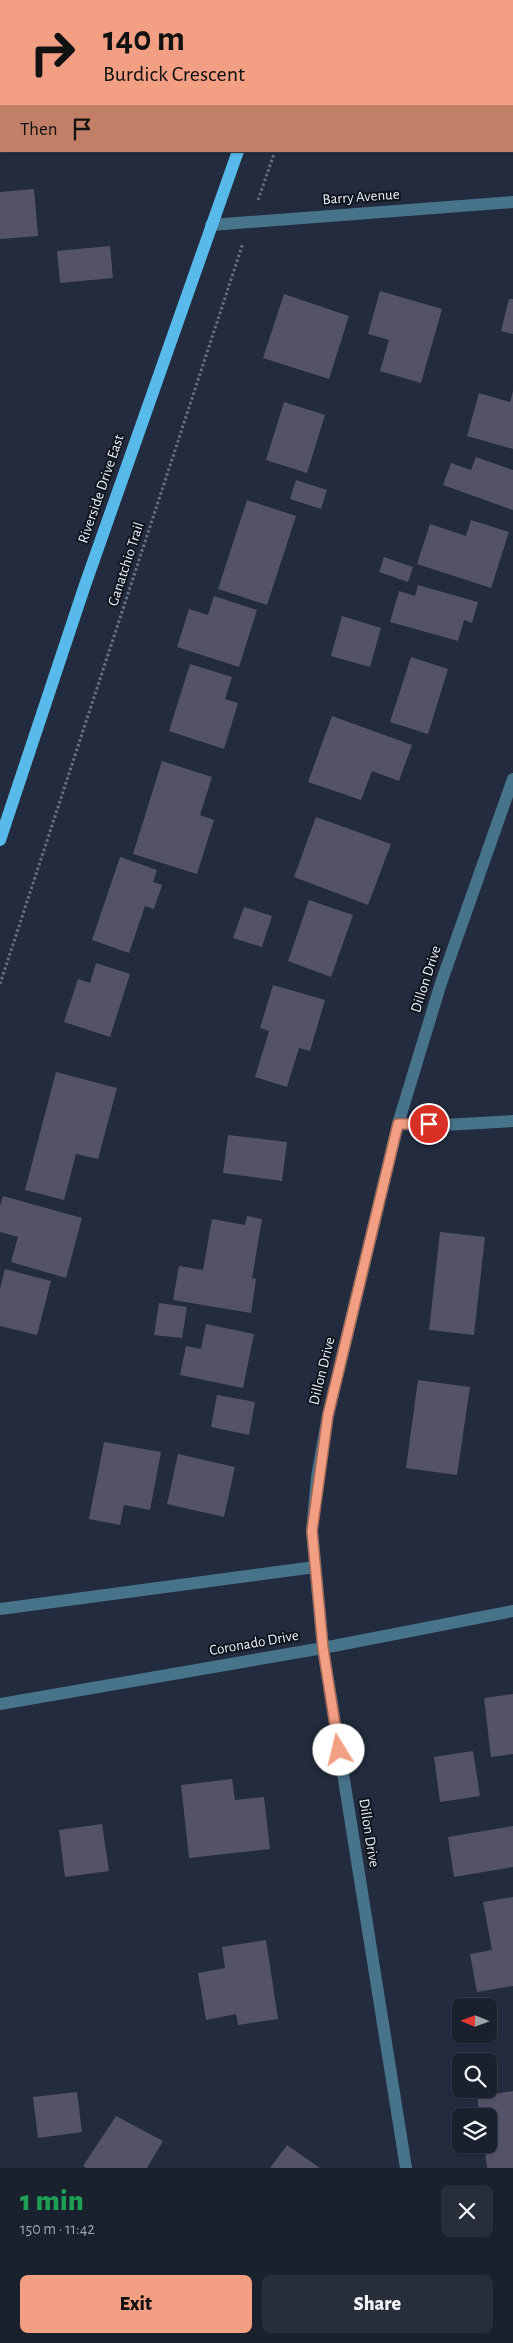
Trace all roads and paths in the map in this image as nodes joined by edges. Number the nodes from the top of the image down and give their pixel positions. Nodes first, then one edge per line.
1 (238, 152) edge
2 (275, 152) edge
3 (513, 202) edge
4 (250, 221) junction
5 (210, 225) junction
6 (513, 779) edge
7 (0, 840) edge
8 (0, 984) edge
9 (513, 1121) edge
10 (398, 1124) junction
11 (315, 1567) junction
12 (0, 1609) edge
13 (513, 1611) edge
14 (323, 1648) junction
15 (0, 1704) edge
16 (406, 2168) edge

1 - 5 main road, Riverside Drive East
2 - 4 path, Ganatchio Trail
3 - 4 street, Barry Avenue
4 - 5 street, Barry Avenue
4 - 8 path, Ganatchio Trail
5 - 7 main road, Riverside Drive East
6 - 10 street, Dillon Drive
9 - 10 street
10 - 11 street, Dillon Drive
11 - 12 street
11 - 14 street, Dillon Drive
13 - 14 street, Coronado Drive
14 - 15 street, Coronado Drive
14 - 16 street, Dillon Drive

